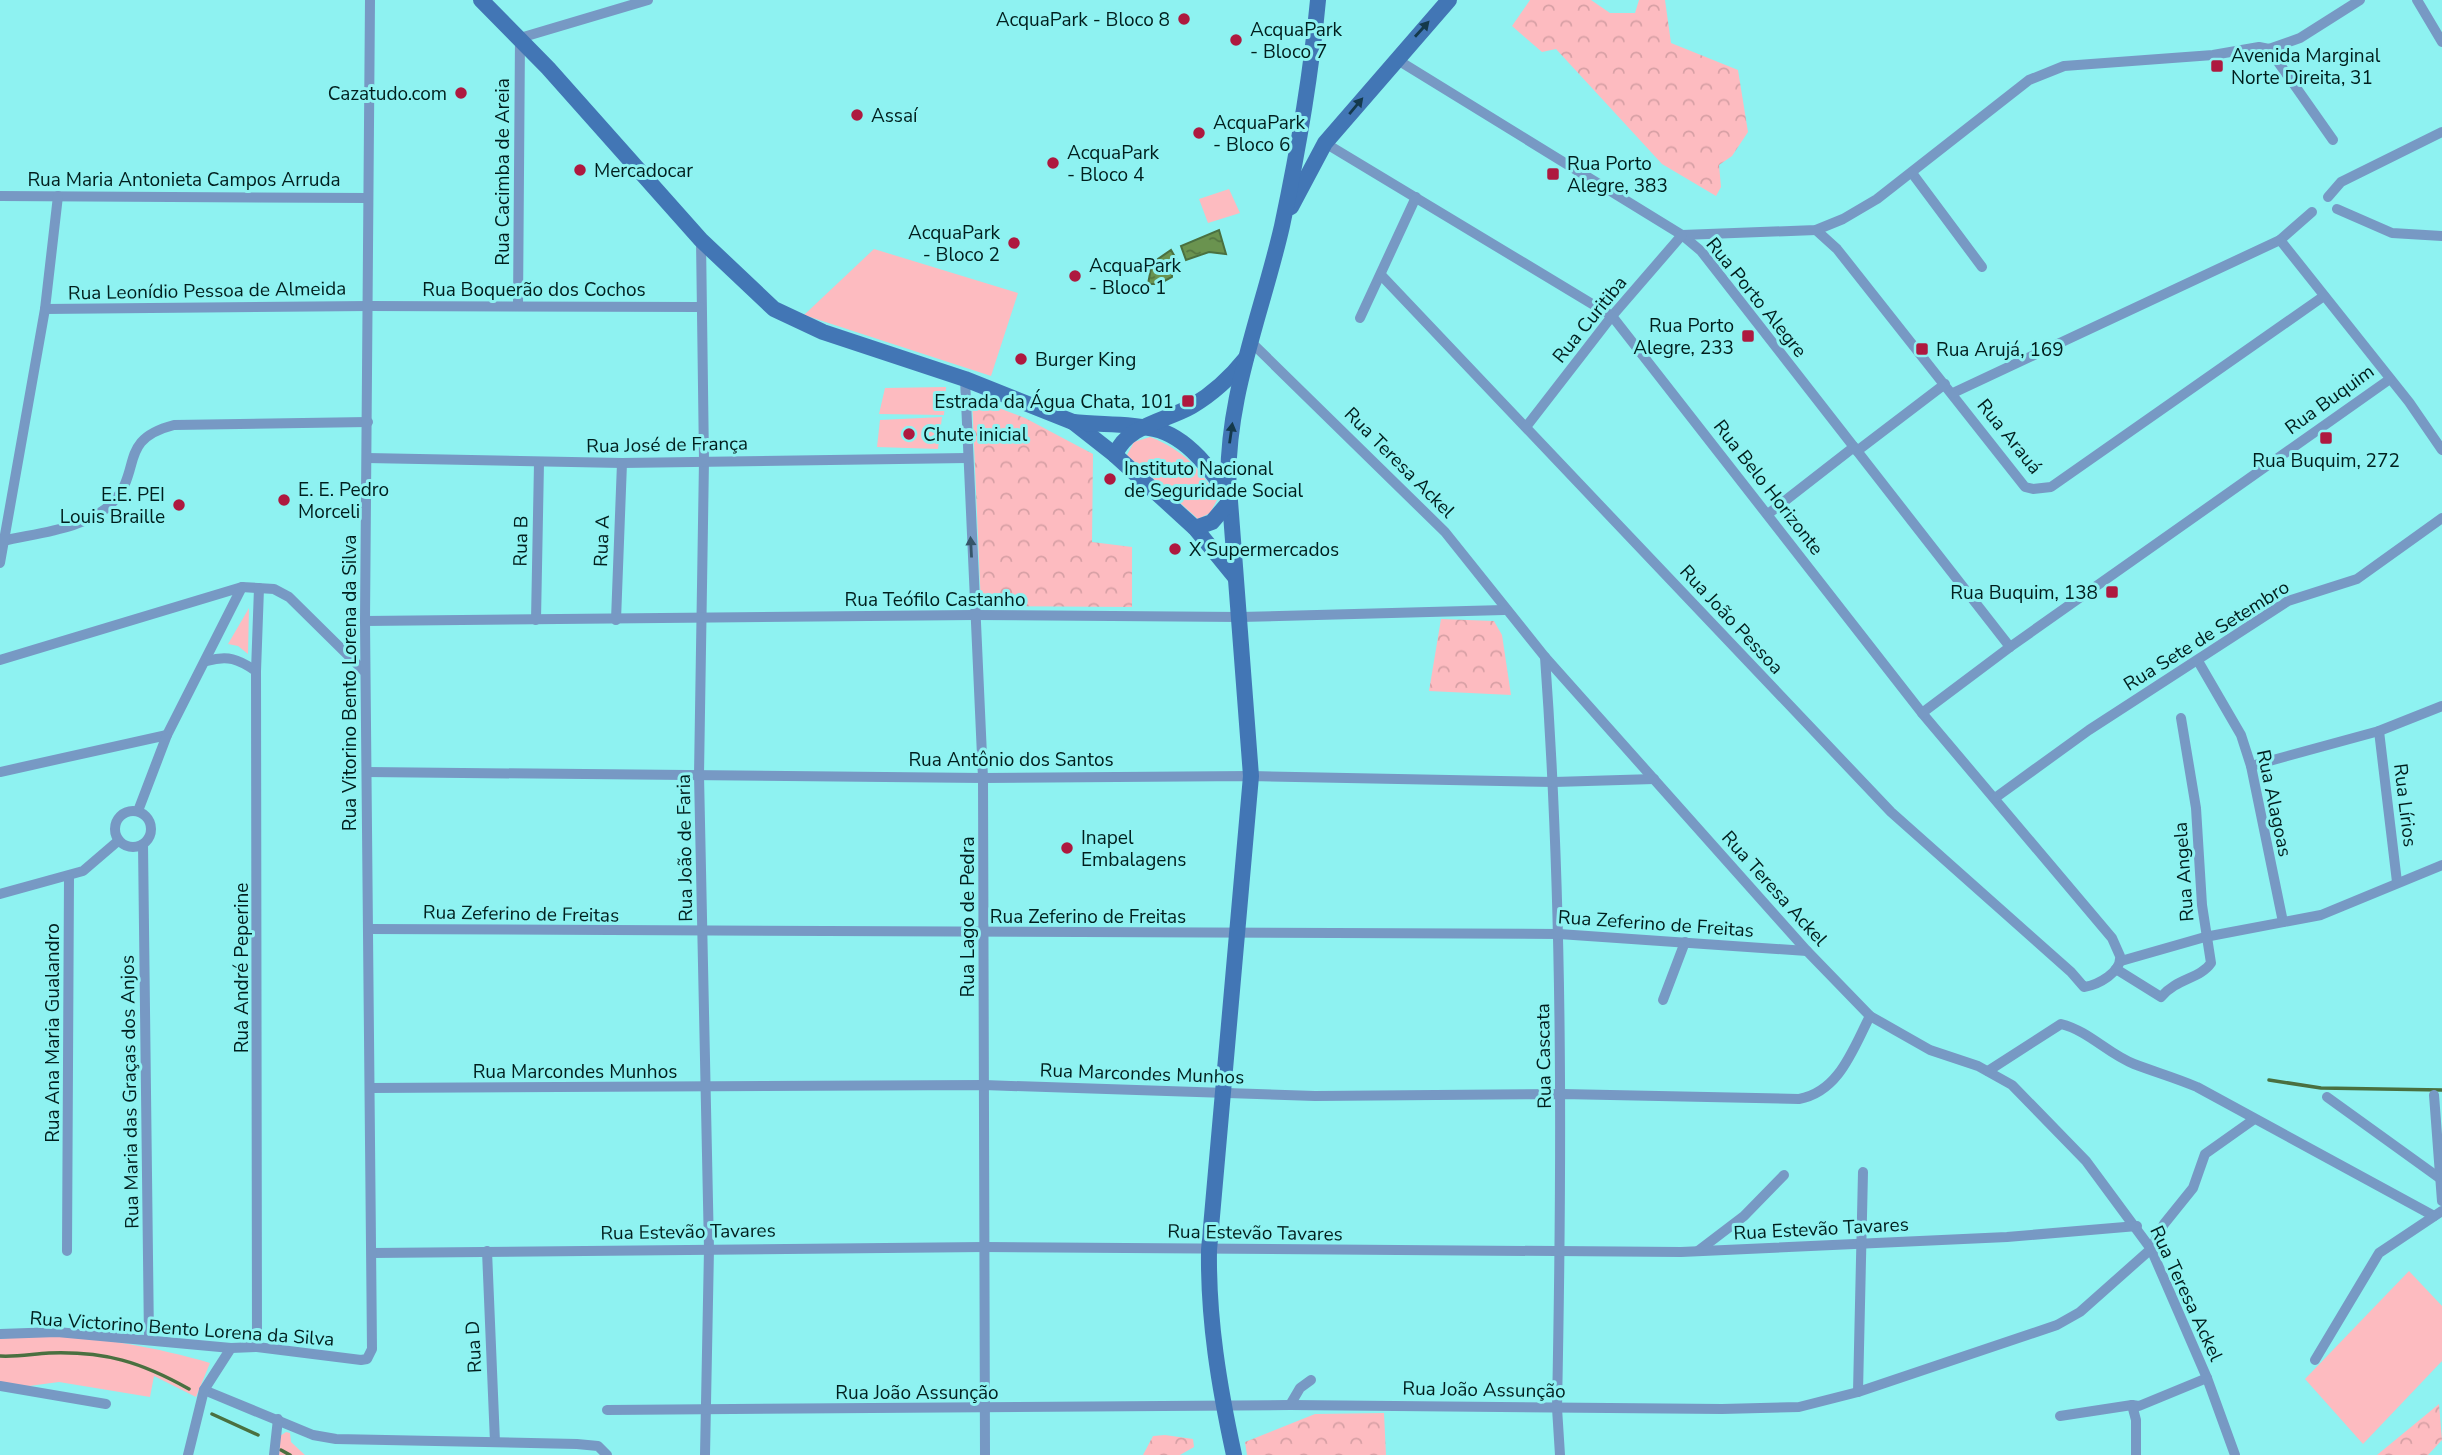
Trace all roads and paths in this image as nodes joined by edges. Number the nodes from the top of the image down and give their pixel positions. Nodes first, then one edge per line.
1 (370, 0) edge
2 (481, 0) edge
3 (648, 0) edge
4 (1318, 0) edge
5 (1449, 0) edge
6 (2360, 0) edge
7 (2417, 0) edge
8 (520, 38) junction
9 (2442, 42) edge
10 (2269, 49) junction
11 (1396, 59) junction
12 (2442, 132) edge
13 (2333, 139) dead end
14 (1325, 143) junction
15 (1912, 173) junction
16 (0, 196) edge
17 (58, 196) junction
18 (1416, 197) junction
19 (2328, 197) dead end
20 (368, 198) junction
21 (2337, 209) dead end
22 (2312, 212) dead end
23 (1282, 225) junction
24 (1816, 230) junction
25 (1682, 235) junction
26 (2442, 236) edge
27 (701, 240) junction
28 (2280, 240) junction
29 (1982, 267) dead end
30 (1381, 275) junction
31 (2324, 296) junction
32 (369, 306) junction
33 (519, 306) junction
34 (700, 307) junction
35 (44, 309) junction
36 (1612, 316) junction
37 (1360, 318) dead end
38 (1250, 350) junction
39 (965, 379) junction
40 (2390, 379) junction
41 (1949, 388) junction
42 (368, 422) junction
43 (1073, 422) junction
44 (1143, 427) junction
45 (1526, 427) junction
46 (1856, 449) junction
47 (2442, 450) edge
48 (1115, 454) junction
49 (367, 458) junction
50 (967, 458) junction
51 (705, 460) junction
52 (539, 463) junction
53 (622, 463) junction
54 (1230, 501) junction
55 (1768, 514) junction
56 (2442, 518) edge
57 (1195, 528) junction
58 (3, 541) junction
59 (0, 563) edge
60 (1235, 577) junction
61 (242, 587) junction
62 (259, 588) junction
63 (1504, 610) junction
64 (974, 615) junction
65 (1240, 617) junction
66 (536, 620) junction
67 (616, 620) junction
68 (704, 620) junction
69 (365, 621) junction
70 (2010, 647) junction
71 (1545, 657) junction
72 (0, 660) edge
73 (2199, 661) junction
74 (207, 662) junction
75 (256, 671) junction
76 (365, 672) junction
77 (2442, 706) edge
78 (1922, 713) junction
79 (2180, 718) dead end
80 (2379, 731) junction
81 (167, 736) junction
82 (2251, 766) junction
83 (0, 772) edge
84 (367, 772) junction
85 (699, 775) junction
86 (1251, 776) junction
87 (983, 778) junction
88 (1654, 779) junction
89 (1554, 782) junction
90 (1995, 798) junction
91 (138, 811) junction
92 (118, 841) junction
93 (143, 844) junction
94 (2442, 865) edge
95 (69, 877) junction
96 (2397, 882) junction
97 (0, 894) edge
98 (2283, 922) junction
99 (369, 929) junction
100 (704, 932) junction
101 (986, 933) junction
102 (1240, 934) junction
103 (1559, 934) junction
104 (2205, 937) junction
105 (1685, 942) junction
106 (1807, 951) junction
107 (2118, 965) junction
108 (1664, 1000) dead end
109 (1870, 1016) junction
110 (1988, 1071) junction
111 (984, 1085) junction
112 (370, 1088) junction
113 (705, 1089) junction
114 (1224, 1093) junction
115 (1562, 1094) junction
116 (2434, 1095) dead end
117 (2327, 1097) dead end
118 (2253, 1120) junction
119 (1863, 1172) dead end
120 (1784, 1175) dead end
121 (2438, 1177) junction
122 (2442, 1201) edge
123 (2438, 1213) edge
124 (2137, 1226) junction
125 (1863, 1244) junction
126 (984, 1247) junction
127 (709, 1248) junction
128 (2151, 1249) junction
129 (1209, 1250) junction
130 (67, 1251) dead end
131 (487, 1251) junction
132 (1698, 1251) junction
133 (372, 1253) junction
134 (1560, 1253) junction
135 (0, 1334) edge
136 (149, 1340) junction
137 (257, 1347) junction
138 (231, 1348) junction
139 (361, 1360) joint
140 (2315, 1360) dead end
141 (2207, 1378) junction
142 (1311, 1380) dead end
143 (0, 1386) edge
144 (204, 1390) junction
145 (1858, 1392) junction
146 (106, 1404) dead end
147 (1290, 1405) junction
148 (2132, 1405) junction
149 (1223, 1407) junction
150 (1558, 1408) junction
151 (985, 1409) junction
152 (607, 1410) dead end
153 (705, 1411) junction
154 (2060, 1416) dead end
155 (278, 1419) junction
156 (495, 1442) junction
157 (188, 1455) edge
158 (274, 1455) edge
159 (607, 1455) edge
160 (705, 1455) edge
161 (985, 1455) edge
162 (1234, 1455) edge
163 (1560, 1455) edge
164 (2136, 1455) edge
165 (2235, 1455) edge

1 - 20 street, Rua Vitorino Bento Lorena da Silva
2 - 8 main road
3 - 8 street
4 - 23 main road
11 -> 5 main road
6 - 10 street
7 - 9 street
8 - 27 main road
8 - 33 street, Rua Cacimba de Areia
10 - 13 street
10 - 15 street
14 -> 11 main road
11 - 25 street, Rua Porto Alegre
12 - 19 street
14 - 18 street, Rua Belo Horizonte
14 - 23 main road
15 - 24 street
15 - 29 street
16 - 17 street, Rua Maria Antonieta Campos Arruda
17 - 20 street, Rua Maria Antonieta Campos Arruda
17 - 35 street
18 - 30 street
18 - 36 street, Rua Belo Horizonte
20 - 32 street, Rua Vitorino Bento Lorena da Silva
21 - 26 street
22 - 28 street
23 - 38 main road
24 - 25 street
24 - 41 street, Rua Arauá
25 - 36 street, Rua Curitiba
25 - 46 street, Rua Porto Alegre
27 - 34 street, Rua João de Faria
27 - 39 main road
28 - 31 street, Rua Buquim
28 - 41 street
30 - 37 street
30 - 45 street, Rua João Pessoa
31 - 40 street, Rua Buquim
31 - 41 street, Rua Arauá
32 - 33 street, Rua Boquerão dos Cochos
32 - 35 street, Rua Leonídio Pessoa de Almeida
32 - 42 street, Rua Vitorino Bento Lorena da Silva
33 - 34 street, Rua Boquerão dos Cochos
34 - 51 street, Rua João de Faria
35 - 58 street
36 - 45 street, Rua Curitiba
36 - 55 street, Rua Belo Horizonte
38 - 44 main road
54 -> 38 main road
38 - 63 street, Rua Teresa Ackel
39 - 43 main road
39 - 50 street, Rua Lago de Pedra
40 - 47 street
40 - 70 street, Rua Buquim
41 - 46 street
42 - 49 street, Rua Vitorino Bento Lorena da Silva
42 - 58 street
43 - 44 main road
43 - 48 main road
44 - 48 main road
44 - 54 main road
45 - 107 street, Rua João Pessoa
46 - 55 street
46 - 70 street, Rua Porto Alegre
48 - 57 main road
49 - 52 street, Rua José de França
49 - 69 street, Rua Vitorino Bento Lorena da Silva
50 - 51 street, Rua José de França
64 -> 50 street, Rua Lago de Pedra
51 - 53 street, Rua José de França
51 - 68 street, Rua João de Faria
52 - 53 street, Rua José de França
52 - 66 street, Rua B
53 - 67 street, Rua A
54 - 57 main road
54 - 60 main road
55 - 78 street, Rua Belo Horizonte
56 - 73 street, Rua Sete de Setembro
57 - 60 main road
58 - 59 street
60 - 65 main road
61 - 62 street
61 - 72 street
61 - 74 street
62 - 75 street, Rua André Peperine
62 - 76 street
63 - 65 street, Rua Teófilo Castanho
63 - 71 street, Rua Teresa Ackel
64 - 65 street, Rua Teófilo Castanho
64 - 68 street, Rua Teófilo Castanho
64 - 87 street, Rua Lago de Pedra
65 - 86 main road
66 - 67 street, Rua Teófilo Castanho
66 - 69 street, Rua Teófilo Castanho
67 - 68 street, Rua Teófilo Castanho
68 - 85 street, Rua João de Faria
69 - 76 street, Rua Vitorino Bento Lorena da Silva
70 - 78 street, Rua Buquim
71 - 88 street, Rua Teresa Ackel
71 - 89 street, Rua Cascata
73 - 82 street, Rua Alagoas
73 - 90 street, Rua Sete de Setembro
74 - 75 street
74 - 81 street
75 - 137 street, Rua André Peperine
76 - 84 street, Rua Vitorino Bento Lorena da Silva
77 - 80 street
78 - 90 street, Rua Belo Horizonte
79 - 104 street, Rua Angela
80 - 82 street
80 - 96 street, Rua Lírios
81 - 83 street
81 - 91 street
82 - 98 street, Rua Alagoas
84 - 85 street, Rua Antônio dos Santos
84 - 99 street, Rua Vitorino Bento Lorena da Silva
85 - 87 street, Rua Antônio dos Santos
85 - 100 street, Rua João de Faria
86 - 87 street, Rua Antônio dos Santos
86 - 89 street, Rua Antônio dos Santos
86 - 102 main road
87 - 101 street, Rua Lago de Pedra
88 - 89 street, Rua Antônio dos Santos
88 - 106 street, Rua Teresa Ackel
89 - 103 street, Rua Cascata
90 - 107 street, Rua Belo Horizonte
91 - 92 street
91 - 93 street
92 - 93 street
92 - 95 street
93 - 136 street, Rua Maria das Graças dos Anjos
94 - 96 street
95 - 97 street
95 - 130 street, Rua Ana Maria Gualandro
96 - 98 street
98 - 104 street
99 - 100 street, Rua Zeferino de Freitas
99 - 112 street, Rua Vitorino Bento Lorena da Silva
100 - 101 street, Rua Zeferino de Freitas
100 - 113 street, Rua João de Faria
101 - 102 street, Rua Zeferino de Freitas
101 - 111 street, Rua Lago de Pedra
102 - 103 street, Rua Zeferino de Freitas
102 - 114 main road
103 - 105 street, Rua Zeferino de Freitas
103 - 115 street, Rua Cascata
104 - 107 street
104 - 107 street, Rua Angela
105 - 106 street, Rua Zeferino de Freitas
105 - 108 street
106 - 109 street, Rua Teresa Ackel
109 - 110 street, Rua Teresa Ackel
109 - 115 street, Rua Marcondes Munhos
110 - 118 street
110 - 124 street, Rua Teresa Ackel
111 - 113 street, Rua Marcondes Munhos
111 - 114 street, Rua Marcondes Munhos
111 - 126 street, Rua Lago de Pedra
112 - 113 street, Rua Marcondes Munhos
112 - 133 street, Rua Vitorino Bento Lorena da Silva
113 - 127 street, Rua João de Faria
114 - 115 street, Rua Marcondes Munhos
114 - 129 main road
115 - 134 street, Rua Cascata
116 - 121 street
117 - 121 street
118 - 123 street
118 - 128 street, Rua João Assunção
119 - 125 street
120 - 132 street
121 - 122 street
123 - 140 street
124 - 125 street, Rua Estevão Tavares
124 - 128 street, Rua Teresa Ackel
125 - 132 street, Rua Estevão Tavares
125 - 145 street
126 - 127 street, Rua Estevão Tavares
126 - 129 street, Rua Estevão Tavares
126 - 151 street, Rua Lago de Pedra
127 - 131 street, Rua Estevão Tavares
127 - 153 street, Rua João de Faria
128 - 141 street, Rua Teresa Ackel
128 - 145 street, Rua João Assunção
129 - 134 street, Rua Estevão Tavares
129 - 149 main road
131 - 133 street, Rua Estevão Tavares
131 - 156 street, Rua D
132 - 134 street, Rua Estevão Tavares
133 - 139 street, Rua Vitorino Bento Lorena da Silva
134 - 150 street, Rua Cascata
135 - 136 street, Rua Victorino Bento Lorena da Silva
136 - 138 street, Rua Victorino Bento Lorena da Silva
137 - 138 street, Rua Victorino Bento Lorena da Silva
137 - 139 street, Rua Victorino Bento Lorena da Silva
138 - 144 street
141 - 148 street
141 - 165 street, Rua Teresa Ackel
142 - 147 street
143 - 146 street
144 - 155 street
144 - 157 street
145 - 150 street, Rua João Assunção
147 - 149 street, Rua João Assunção
147 - 150 street, Rua João Assunção
148 - 154 street
148 - 164 street
149 - 151 street, Rua João Assunção
149 - 162 main road
150 - 163 street, Rua Cascata
151 - 153 street, Rua João Assunção
151 - 161 street, Rua Lago de Pedra
152 - 153 street, Rua João Assunção
153 - 160 street, Rua João de Faria
155 - 156 street
155 - 158 street
156 - 159 street

